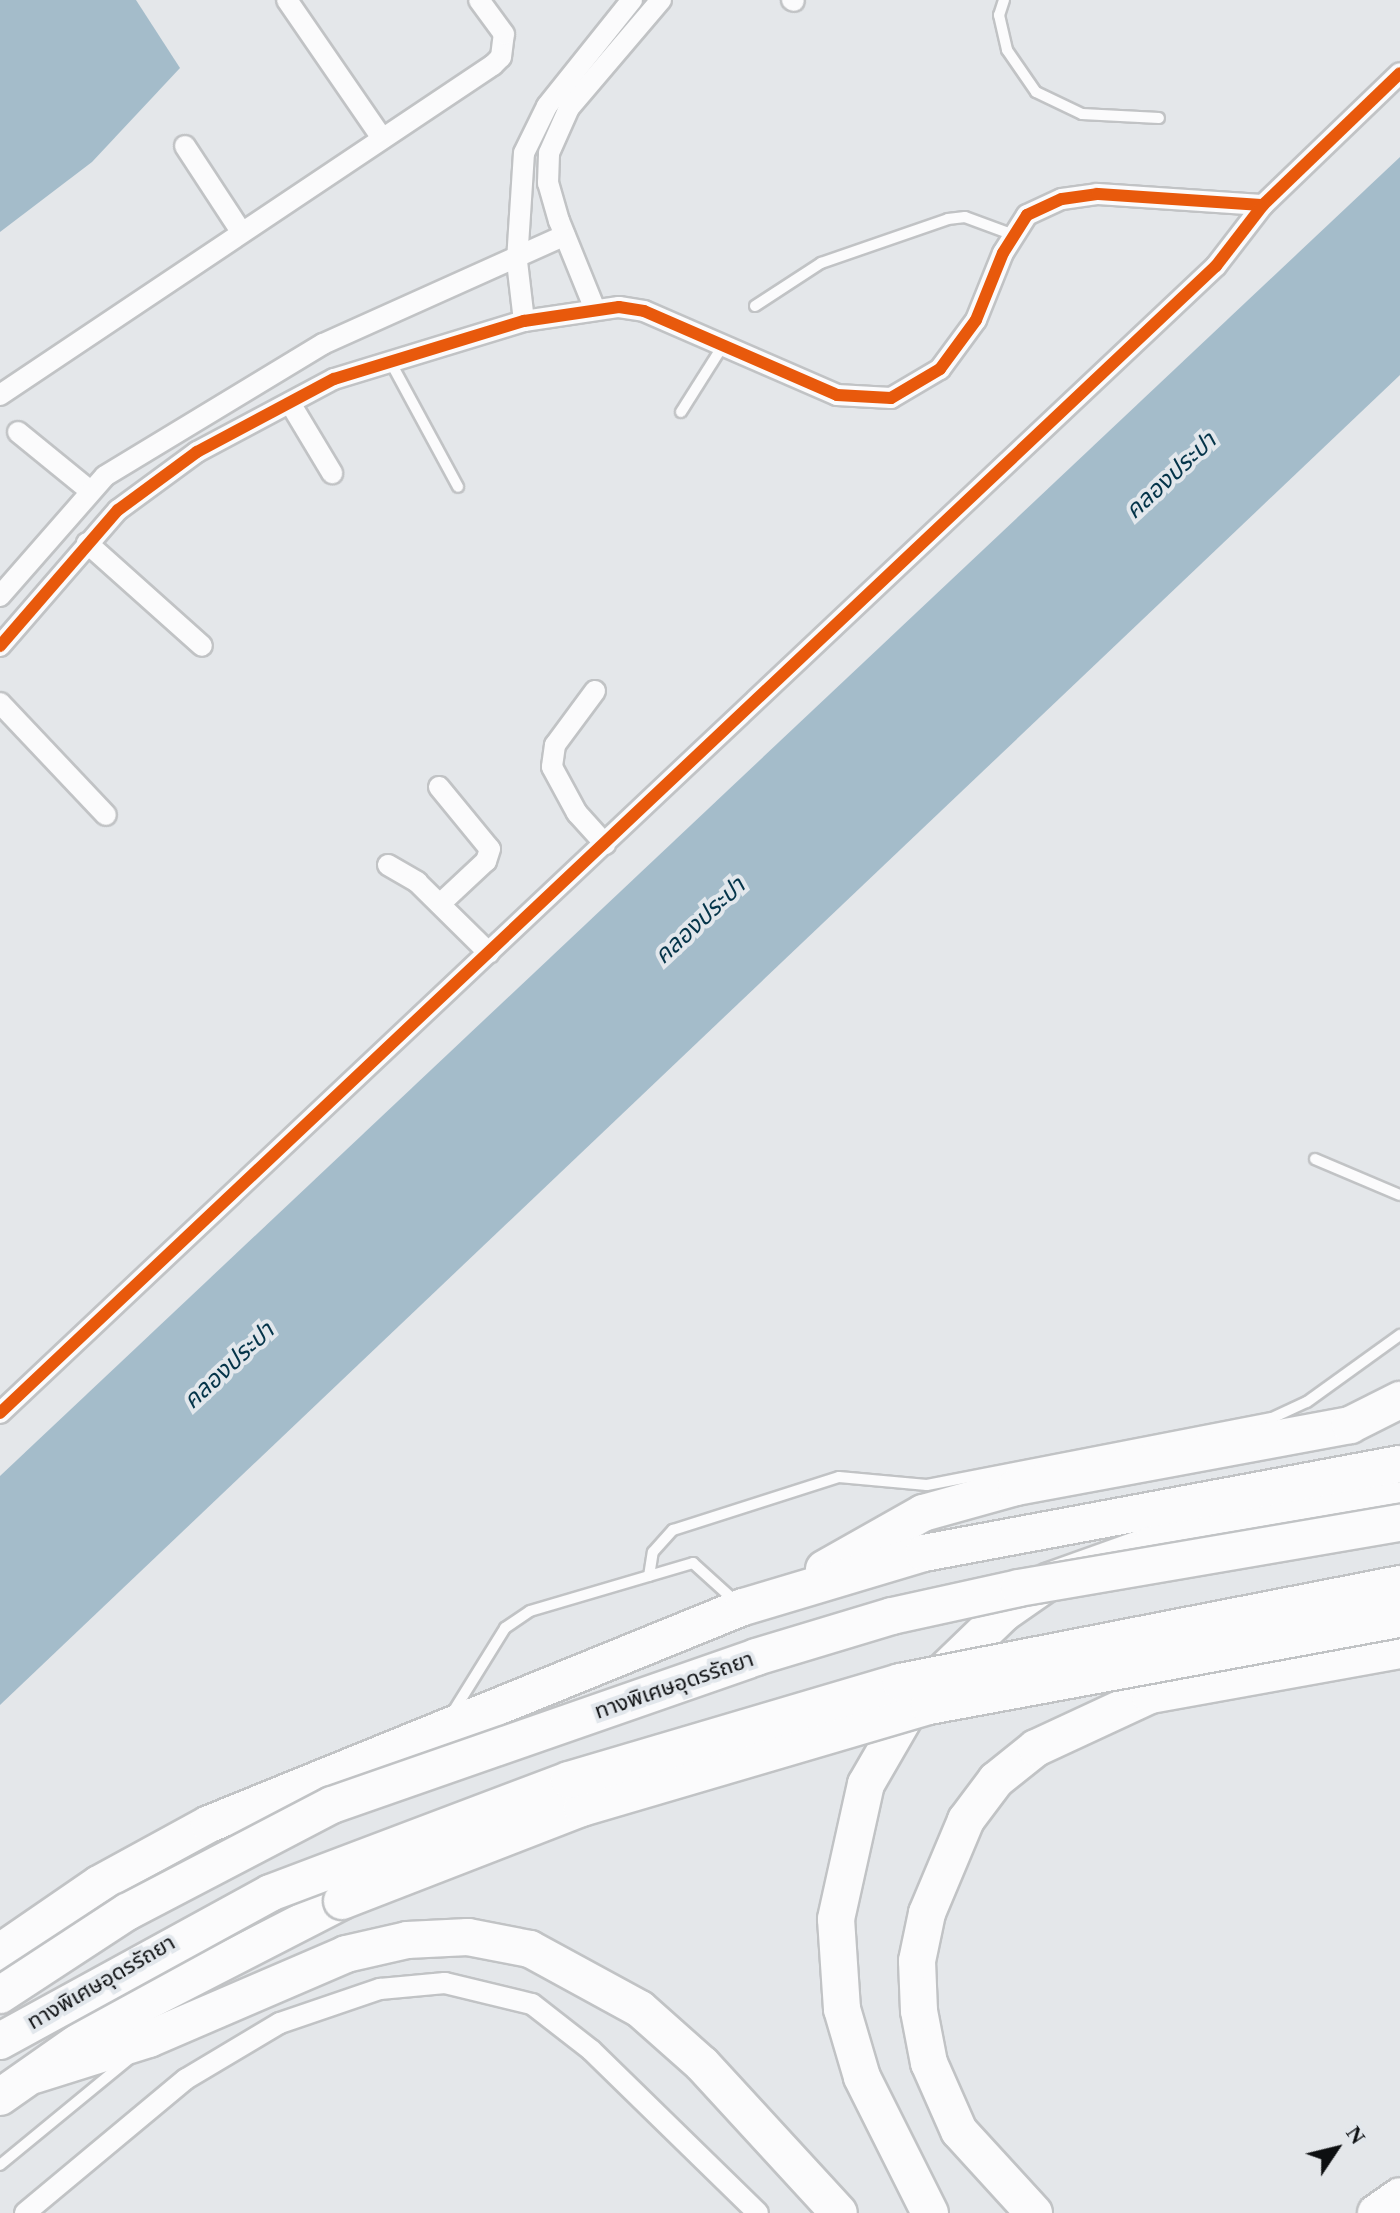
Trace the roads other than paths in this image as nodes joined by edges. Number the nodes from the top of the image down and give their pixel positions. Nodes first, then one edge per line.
1 (287, 0) edge
2 (479, 0) edge
3 (632, 0) edge
4 (661, 0) edge
5 (1004, 0) edge
6 (1400, 73) edge
7 (1159, 118) dead end
8 (382, 138) junction
9 (185, 146) dead end
10 (1263, 205) junction
11 (240, 230) junction
12 (565, 235) junction
13 (1014, 235) junction
14 (517, 261) junction
15 (755, 306) dead end
16 (594, 307) junction
17 (524, 321) junction
18 (724, 344) junction
19 (389, 359) junction
20 (0, 395) edge
21 (290, 403) junction
22 (681, 412) dead end
23 (18, 432) dead end
24 (332, 473) dead end
25 (458, 487) dead end
26 (89, 490) junction
27 (87, 543) junction
28 (2, 590) edge
29 (0, 646) edge
30 (202, 646) dead end
31 (595, 691) dead end
32 (0, 703) edge
33 (439, 787) dead end
34 (106, 815) dead end
35 (605, 844) junction
36 (388, 865) dead end
37 (440, 904) junction
38 (489, 953) junction
39 (1315, 1159) dead end
40 (1400, 1195) edge
41 (1400, 1335) edge
42 (1400, 1400) edge
43 (0, 1413) edge
44 (1400, 1464) edge
45 (1400, 1500) edge
46 (1400, 1523) edge
47 (649, 1576) junction
48 (1400, 1584) edge
49 (789, 1591) junction
50 (743, 1607) junction
51 (1400, 1619) edge
52 (1400, 1650) edge
53 (443, 1727) junction
54 (0, 1952) edge
55 (0, 1995) edge
56 (149, 2039) junction
57 (0, 2041) edge
58 (34, 2075) junction
59 (0, 2097) edge
60 (0, 2165) edge
61 (1400, 2196) edge
62 (25, 2213) edge
63 (758, 2213) edge
64 (839, 2213) edge
65 (930, 2213) edge
66 (1034, 2213) edge
67 (1376, 2213) edge

1 - 8 street
2 - 8 street
3 - 14 street
4 - 12 street
5 - 7 lane
6 - 10 street
8 - 11 street
9 - 11 street
10 - 13 street
10 - 35 street
11 - 20 street
12 - 14 street
12 - 16 street
13 - 15 lane
13 - 18 street
14 - 17 street
14 - 26 street
16 - 17 street
16 - 18 street
17 - 19 street
18 - 22 lane
19 - 21 street
19 - 25 lane
21 - 24 street
21 - 27 street
23 - 26 street
26 - 28 street
27 - 29 street
27 - 30 street
31 - 35 street
32 - 34 street
33 - 37 street
35 - 38 street
36 - 37 street
37 - 38 street
38 - 43 street
39 - 40 lane
41 - 47 lane
42 - 49 highway
44 - 49 highway
45 - 65 highway
46 - 55 highway, ทางพิเศษอุดรรัถยา, bridge
47 - 50 lane
47 - 53 lane
48 - 57 highway, ทางพิเศษอุดรรัถยา, bridge
49 - 50 highway
50 - 53 highway
51 - 58 highway, bridge
52 - 66 highway
53 - 54 highway
56 - 58 highway
56 - 60 lane
56 - 64 highway
58 - 59 highway
61 - 67 highway
62 - 63 street

